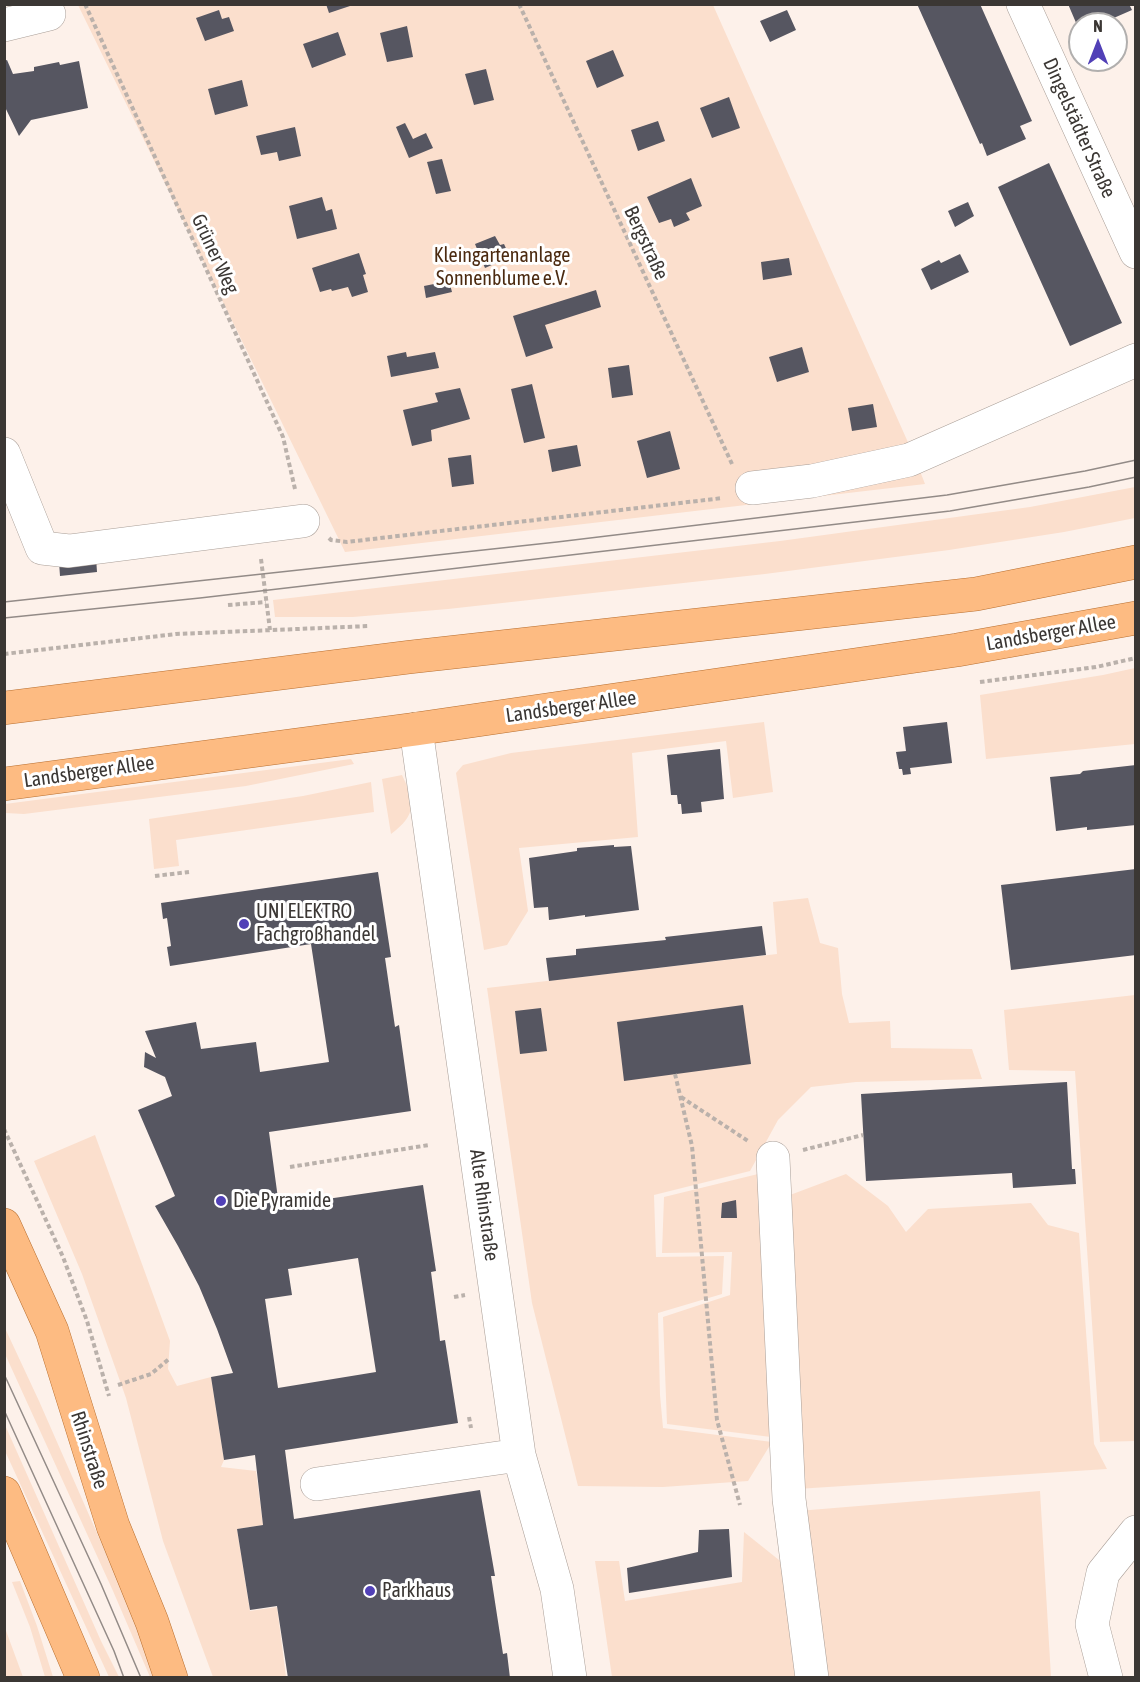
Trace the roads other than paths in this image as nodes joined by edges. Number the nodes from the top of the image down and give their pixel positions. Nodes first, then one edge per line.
1 (1023, 4) edge
2 (49, 14) dead end
3 (4, 25) edge
4 (1136, 252) edge
5 (1136, 360) edge
6 (4, 454) edge
7 (752, 488) road end
8 (303, 521) road end
9 (1136, 562) edge
10 (1136, 618) edge
11 (4, 708) edge
12 (416, 729) junction
13 (4, 784) edge
14 (773, 1158) dead end
15 (4, 1225) edge
16 (519, 1455) junction
17 (317, 1484) dead end
18 (4, 1493) edge
19 (1136, 1532) edge
20 (83, 1677) edge
21 (171, 1677) edge
22 (570, 1677) edge
23 (812, 1677) edge
24 (1106, 1677) edge

1 - 4 street, Dingelstädter Straße
2 - 3 street
5 - 7 street
6 - 8 street
9 - 11 main road
10 - 12 main road, Landsberger Allee
12 - 13 main road, Landsberger Allee
12 - 16 street, Alte Rhinstraße
14 - 23 street
15 - 21 main road, Rhinstraße
16 - 17 street
16 - 22 street, Alte Rhinstraße
18 - 20 main road
19 - 24 street

